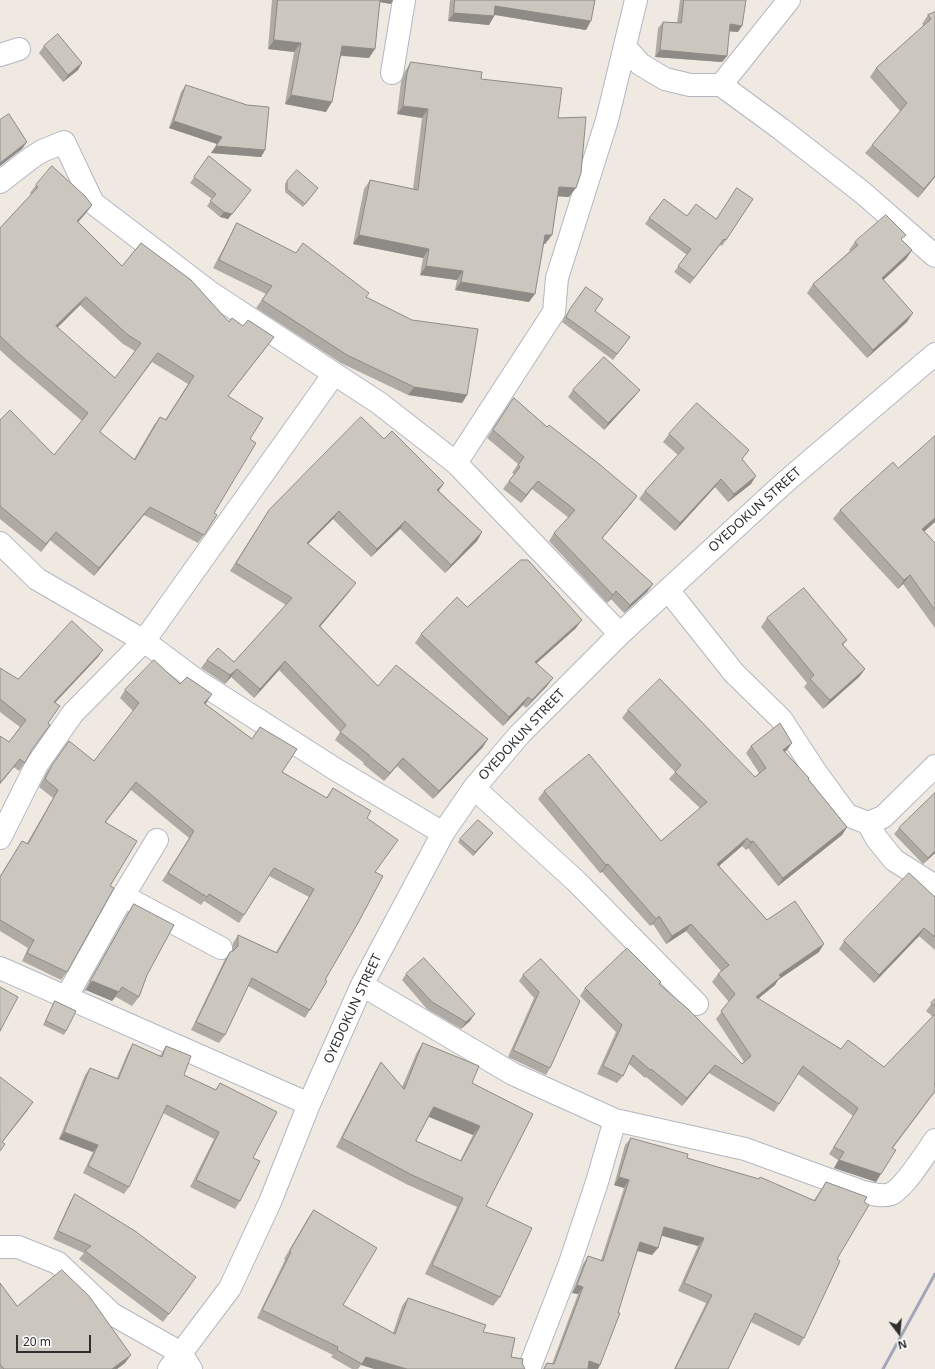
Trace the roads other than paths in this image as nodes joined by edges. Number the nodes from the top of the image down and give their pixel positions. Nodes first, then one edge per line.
1 (404, 0) edge
2 (636, 0) edge
3 (789, 0) edge
4 (626, 48) junction
5 (392, 73) dead end
6 (721, 85) junction
7 (0, 182) edge
8 (935, 256) edge
9 (935, 354) edge
10 (334, 374) junction
11 (456, 463) junction
12 (0, 543) edge
13 (668, 590) junction
14 (620, 634) junction
15 (144, 641) junction
16 (935, 766) edge
17 (474, 788) junction
18 (868, 823) junction
19 (443, 833) junction
20 (0, 838) edge
21 (157, 840) dead end
22 (935, 886) edge
23 (123, 896) junction
24 (221, 948) dead end
25 (0, 968) edge
26 (362, 985) junction
27 (67, 996) junction
28 (697, 1004) dead end
29 (309, 1104) junction
30 (615, 1120) junction
31 (935, 1140) edge
32 (0, 1247) edge
33 (180, 1364) edge
34 (529, 1369) edge

1 - 5 street
2 - 4 street
3 - 6 street
4 - 6 street
4 - 11 street
6 - 8 street
7 - 10 street
9 - 13 street, OYEDOKUN STREET
10 - 11 street
10 - 15 street
11 - 14 street
12 - 15 street
13 - 14 street, OYEDOKUN STREET
13 - 18 street
14 - 17 street, OYEDOKUN STREET
15 - 19 street
15 - 20 street
16 - 18 street
17 - 19 street, OYEDOKUN STREET
17 - 28 street
18 - 22 street
19 - 26 street, OYEDOKUN STREET
21 - 23 street
23 - 24 street
23 - 27 street
25 - 27 street
26 - 29 street, OYEDOKUN STREET
26 - 30 street
27 - 29 street
29 - 33 street, OYEDOKUN STREET
30 - 31 street
30 - 34 street
32 - 33 street

